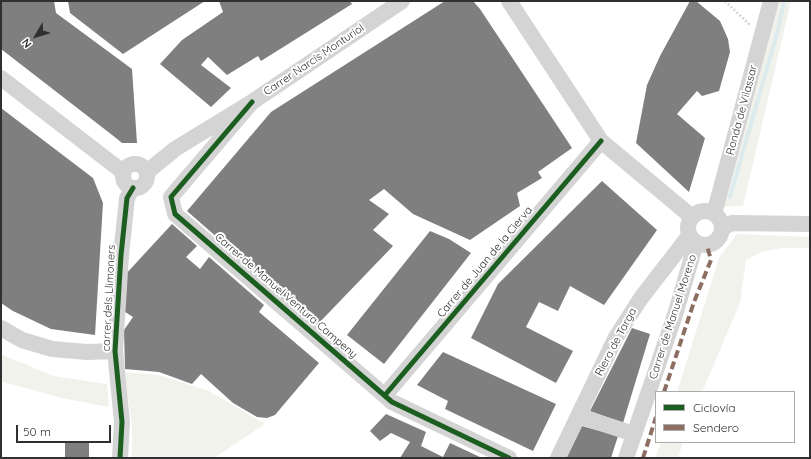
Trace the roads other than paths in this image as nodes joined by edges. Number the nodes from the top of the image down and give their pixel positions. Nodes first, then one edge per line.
1 (402, 1) edge
2 (509, 1) edge
3 (768, 3) edge
4 (1, 78) edge
5 (252, 102) junction
6 (600, 141) junction
7 (123, 172) junction
8 (147, 172) junction
9 (133, 188) junction
10 (714, 214) junction
11 (692, 217) junction
12 (810, 224) edge
13 (722, 228) junction
14 (692, 240) junction
15 (1, 328) edge
16 (115, 351) junction
17 (385, 395) junction
18 (579, 416) junction
19 (634, 434) junction
20 (120, 458) edge
21 (509, 458) edge
22 (558, 458) edge
23 (626, 458) edge

1 - 5 street, Carrer Narcís Monturiol
2 - 6 street
3 - 10 street, Ronda de Vilassar
4 - 7 street
5 - 8 street, Carrer Narcís Monturiol
5 - 17 street, Carrer de Manuel Ventura Campeny
6 - 11 street
6 - 17 street, Carrer de Juan de la Cierva
7 - 8 street
7 - 9 street
8 - 9 street
9 - 16 street, carrer dels Llimoners
10 - 11 street
10 - 13 street
11 - 14 street
12 - 13 street
13 - 14 street
14 - 18 street, Riera de Targa
14 - 19 street, Carrer de Manuel Moreno
15 - 16 street
16 - 20 street, carrer dels Llimoners
17 - 21 street, Carrer de Manuel Ventura Campeny
18 - 19 street
18 - 22 street, Riera de Targa
19 - 23 street, Carrer de Manuel Moreno

